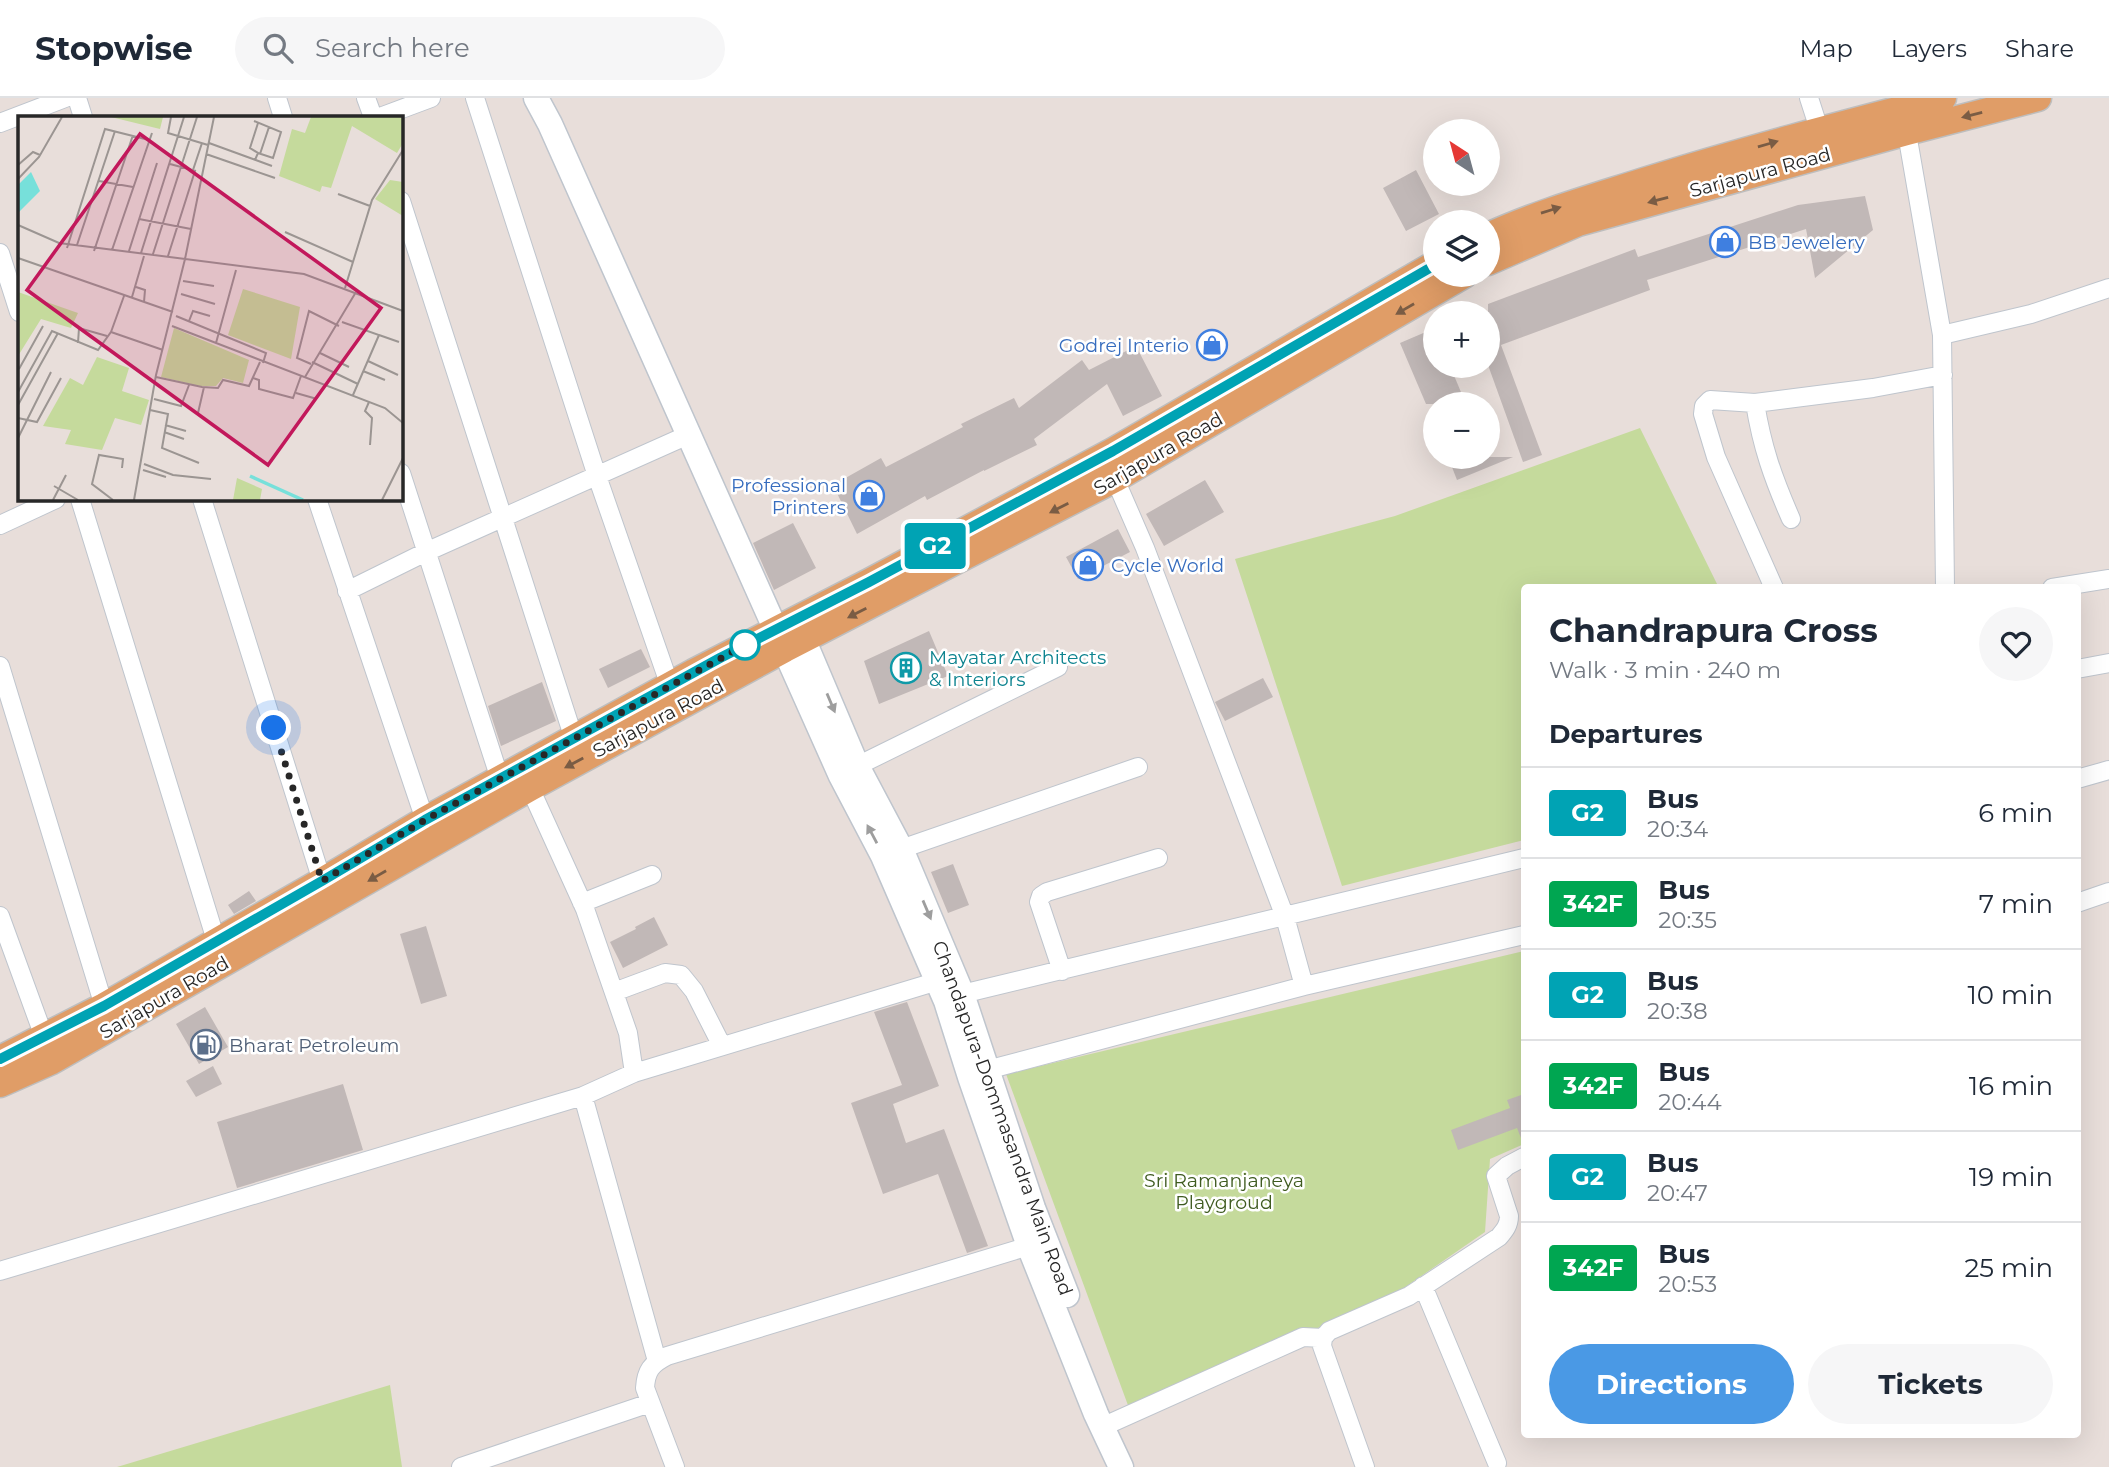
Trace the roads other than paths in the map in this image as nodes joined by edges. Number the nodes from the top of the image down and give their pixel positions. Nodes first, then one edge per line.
1 (65, 98) edge
2 (78, 98) edge
3 (277, 98) edge
4 (366, 98) edge
5 (430, 98) edge
6 (475, 98) edge
7 (536, 98) edge
8 (1809, 98) edge
9 (1943, 98) edge
10 (2038, 98) edge
11 (18, 116) edge
12 (18, 116) edge
13 (83, 116) edge
14 (283, 116) edge
15 (373, 116) edge
16 (383, 116) edge
17 (1904, 120) junction
18 (0, 123) edge
19 (1819, 129) junction
20 (402, 204) edge
21 (1500, 231) edge
22 (0, 253) edge
23 (1500, 257) edge
24 (1423, 271) edge
25 (1443, 287) edge
26 (2109, 288) edge
27 (18, 309) edge
28 (1942, 335) junction
29 (1943, 375) junction
30 (1755, 403) junction
31 (688, 435) junction
32 (402, 476) edge
33 (597, 476) junction
34 (1115, 479) junction
35 (54, 500) edge
36 (80, 500) edge
37 (202, 500) edge
38 (317, 500) edge
39 (504, 518) junction
40 (1791, 519) dead end
41 (0, 525) edge
42 (426, 552) junction
43 (2109, 579) edge
44 (1772, 584) edge
45 (1945, 584) edge
46 (2077, 584) edge
47 (347, 591) junction
48 (789, 635) junction
49 (2109, 663) edge
50 (0, 666) edge
51 (1058, 667) dead end
52 (2081, 668) edge
53 (670, 686) junction
54 (574, 738) junction
55 (857, 766) junction
56 (1138, 767) dead end
57 (2109, 770) edge
58 (2081, 778) edge
59 (500, 779) junction
60 (530, 788) junction
61 (425, 820) junction
62 (901, 849) junction
63 (1158, 858) dead end
64 (1521, 859) edge
65 (652, 875) dead end
66 (322, 881) junction
67 (2109, 892) edge
68 (2081, 902) edge
69 (582, 903) junction
70 (0, 916) edge
71 (1285, 918) junction
72 (1521, 936) edge
73 (220, 953) junction
74 (1062, 971) junction
75 (937, 981) junction
76 (1304, 986) junction
77 (614, 992) junction
78 (962, 994) junction
79 (104, 1006) junction
80 (722, 1046) junction
81 (48, 1049) junction
82 (0, 1059) edge
83 (987, 1070) junction
84 (634, 1073) junction
85 (0, 1084) edge
86 (583, 1096) junction
87 (1521, 1159) edge
88 (1029, 1246) junction
89 (0, 1271) edge
90 (1423, 1286) junction
91 (1323, 1338) junction
92 (657, 1361) junction
93 (650, 1403) junction
94 (1109, 1424) junction
95 (1497, 1463) dead end
96 (461, 1467) edge
97 (675, 1467) edge
98 (1121, 1467) edge
99 (1137, 1467) edge
100 (1365, 1467) edge

1 - 12 street
2 - 13 street
3 - 14 street
4 - 15 street
5 - 16 street
6 - 33 street
7 - 31 main road
8 - 19 street
9 - 17 main road, Sarjapura Road
10 -> 17 main road, Sarjapura Road
11 - 18 street
17 - 19 main road, Sarjapura Road
17 -> 23 main road, Sarjapura Road
17 - 28 street
21 -> 19 main road, Sarjapura Road
20 - 39 street
22 - 27 street
24 - 48 main road, Sarjapura Road
25 -> 34 main road, Sarjapura Road
26 - 28 street
28 - 29 street
29 - 30 street
29 - 45 street
30 - 40 street
30 - 44 street
31 - 33 street
31 - 48 main road
32 - 42 street
33 - 39 street
33 - 53 street
34 -> 48 main road, Sarjapura Road
34 - 71 street
35 - 41 street
36 - 73 street
37 - 66 street
38 - 47 street
39 - 42 street
39 - 54 street
42 - 47 street
42 - 59 street
43 - 46 street
47 - 61 street
48 - 53 main road, Sarjapura Road
48 -> 55 main road, Chandapura-Dommasandra Main Road
48 -> 60 main road, Sarjapura Road
75 -> 48 main road, Chandapura-Dommasandra Main Road
49 - 52 street
50 - 79 street
51 - 55 street
53 - 54 main road, Sarjapura Road
54 - 59 main road, Sarjapura Road
55 - 62 main road, Chandapura-Dommasandra Main Road
56 - 62 street
57 - 58 street
59 - 61 main road, Sarjapura Road
60 - 69 street
60 -> 73 main road, Sarjapura Road
61 - 66 main road, Sarjapura Road
62 -> 78 main road, Chandapura-Dommasandra Main Road
63 - 74 street
64 - 71 street
65 - 69 street
66 - 73 main road, Sarjapura Road
67 - 68 street
69 - 77 street
70 - 81 street
71 - 74 street
71 - 76 street
72 - 76 street
73 - 79 main road, Sarjapura Road
73 - 81 main road, Sarjapura Road
74 - 78 street
75 - 80 street
75 - 88 main road, Chandapura-Dommasandra Main Road
76 - 83 street
77 - 80 street
77 - 84 street
78 - 83 main road, Chandapura-Dommasandra Main Road
79 - 81 main road, Sarjapura Road
80 - 84 street
81 - 82 main road, Sarjapura Road
81 - 85 main road, Sarjapura Road
83 - 94 main road, Chandapura-Dommasandra Main Road
84 - 86 street
86 - 89 street
86 - 92 street
87 - 90 street
88 - 92 street
88 - 94 main road, Chandapura-Dommasandra Main Road
90 - 91 street
90 - 95 street
91 - 94 street
91 - 100 street
92 - 93 street
93 - 96 street
93 - 97 street
94 - 98 main road, Chandapura-Dommasandra Main Road
94 - 99 main road, Chandapura-Dommasandra Main Road

